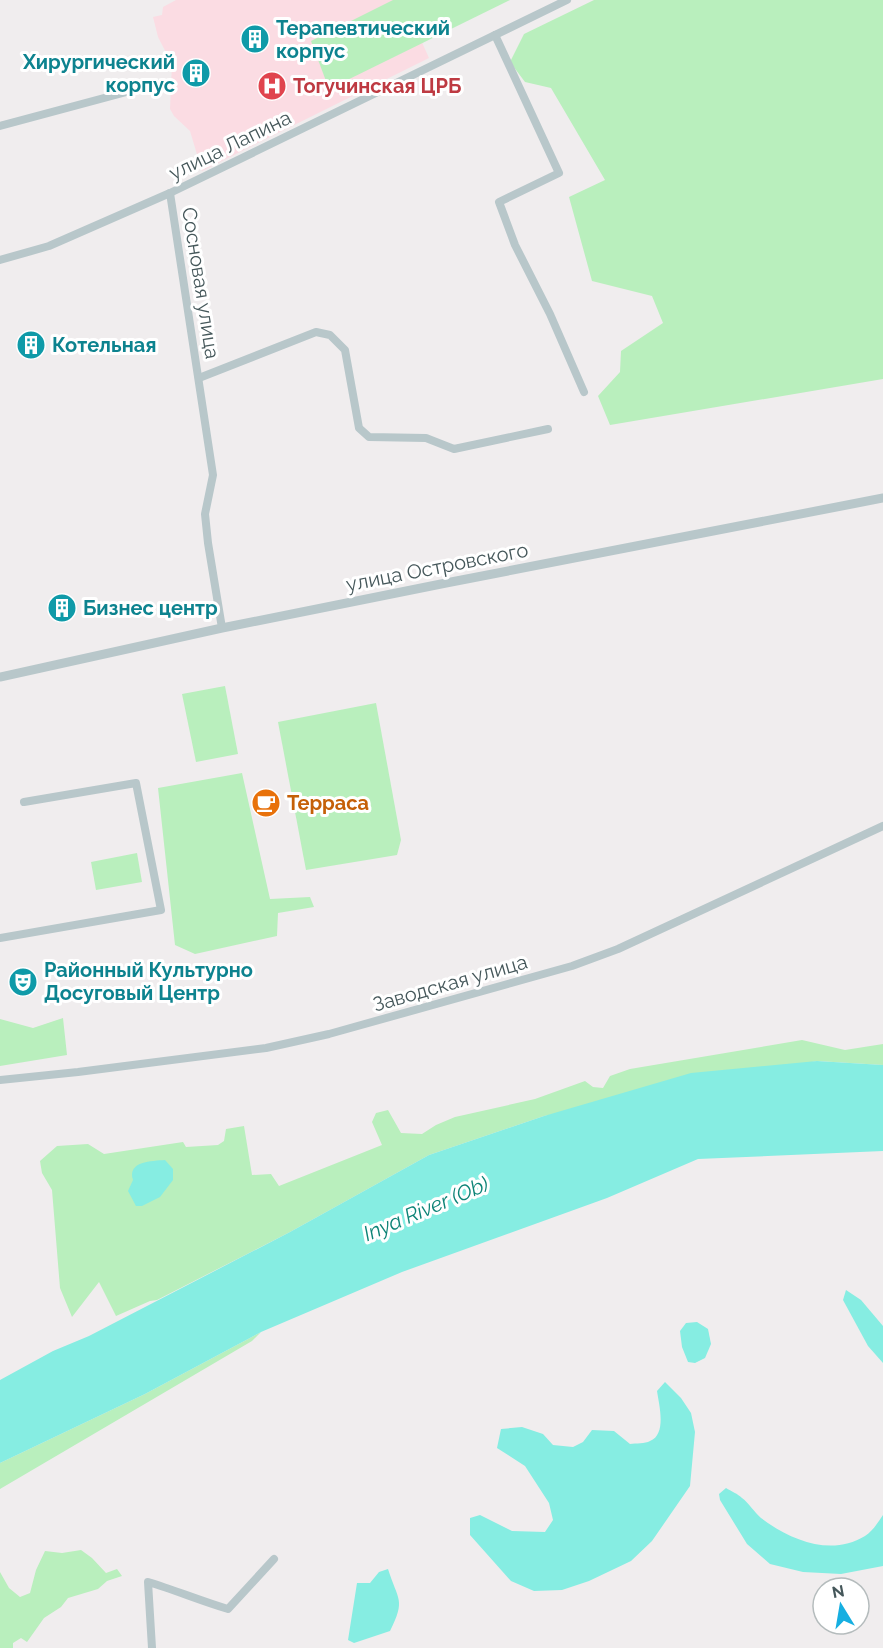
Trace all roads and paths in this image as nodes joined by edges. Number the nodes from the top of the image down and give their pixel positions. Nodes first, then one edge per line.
1 (567, 0) edge
2 (495, 35) junction
3 (160, 82) dead end
4 (0, 126) edge
5 (170, 193) junction
6 (0, 260) edge
7 (199, 378) junction
8 (584, 392) dead end
9 (548, 429) dead end
10 (883, 498) edge
11 (222, 628) junction
12 (0, 677) edge
13 (24, 802) dead end
14 (883, 826) edge
15 (0, 938) edge
16 (0, 1080) edge
17 (274, 1559) dead end
18 (152, 1648) edge

1 - 2 street, улица Лапина
2 - 5 street, улица Лапина
2 - 8 street
3 - 4 street
5 - 6 street, улица Лапина
5 - 7 street, Сосновая улица
7 - 9 street, Сосновая улица
7 - 11 street, Сосновая улица
10 - 11 street, улица Островского
11 - 12 street, улица Островского
13 - 15 street
14 - 16 street, Заводская улица
17 - 18 street

